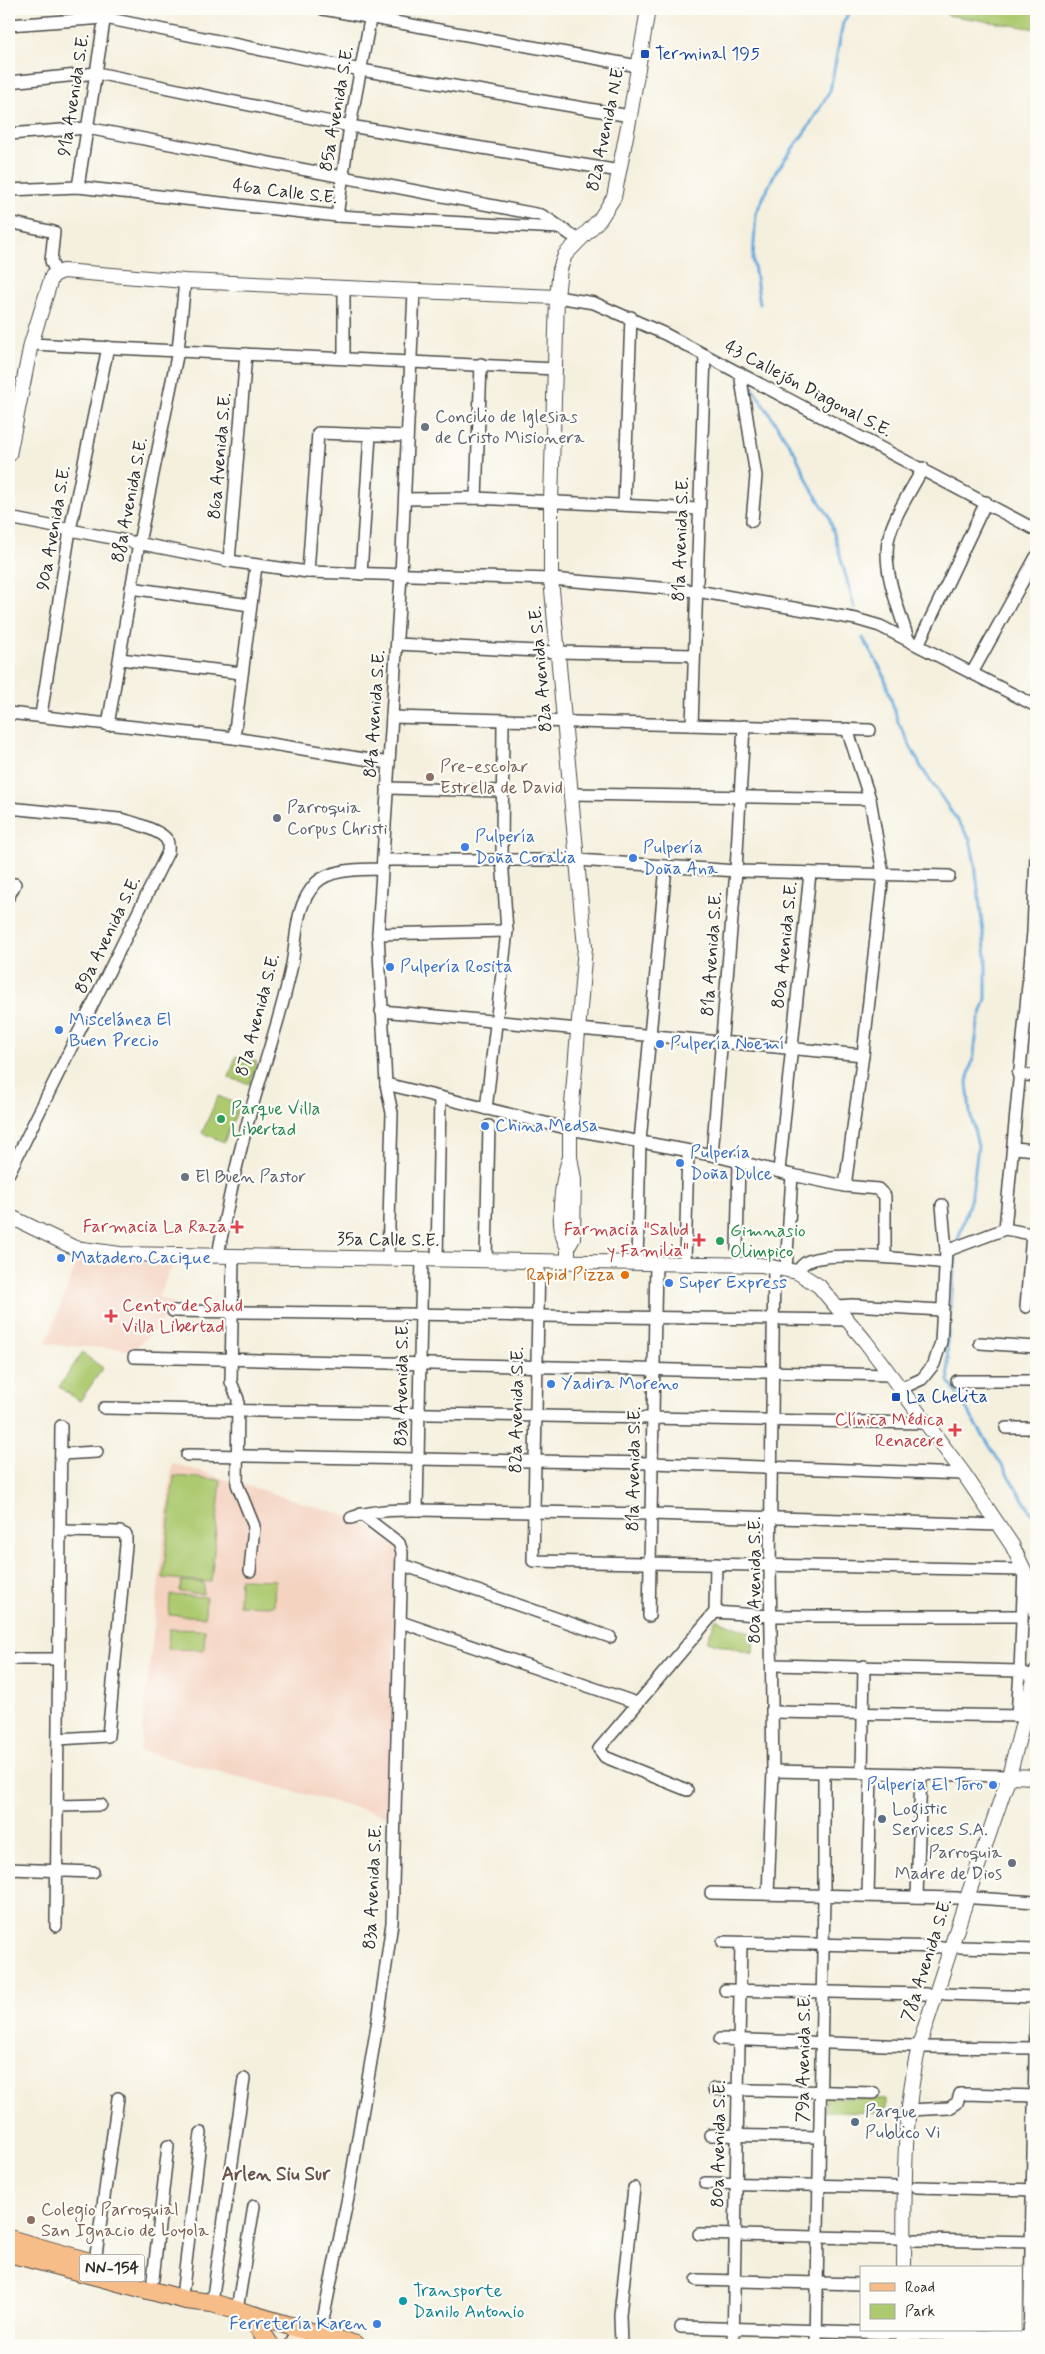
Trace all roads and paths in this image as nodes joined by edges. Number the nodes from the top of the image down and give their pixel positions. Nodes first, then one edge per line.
1 (322, 9) edge
2 (648, 9) edge
3 (105, 13) edge
4 (371, 13) edge
5 (9, 25) edge
6 (638, 66) junction
7 (361, 70) junction
8 (98, 73) junction
9 (9, 82) edge
10 (630, 116) junction
11 (350, 126) junction
12 (87, 128) junction
13 (9, 134) edge
14 (620, 171) junction
15 (342, 178) junction
16 (78, 186) junction
17 (9, 190) edge
18 (337, 216) junction
19 (9, 222) edge
20 (558, 228) junction
21 (579, 240) junction
22 (56, 273) junction
23 (184, 281) junction
24 (344, 288) junction
25 (414, 291) junction
26 (557, 297) junction
27 (631, 317) junction
28 (31, 344) junction
29 (108, 348) junction
30 (178, 350) junction
31 (246, 354) junction
32 (705, 355) junction
33 (344, 358) junction
34 (411, 361) junction
35 (481, 364) junction
36 (556, 369) junction
37 (740, 374) junction
38 (11, 434) edge
39 (370, 435) junction
40 (408, 436) junction
41 (9, 455) edge
42 (922, 468) junction
43 (476, 498) junction
44 (404, 499) junction
45 (551, 501) junction
46 (986, 502) junction
47 (624, 505) junction
48 (699, 509) junction
49 (9, 518) edge
50 (752, 521) dead end
51 (70, 530) junction
52 (1036, 530) edge
53 (139, 543) junction
54 (1036, 556) edge
55 (228, 561) junction
56 (256, 566) junction
57 (308, 572) junction
58 (361, 574) junction
59 (401, 575) junction
60 (551, 579) junction
61 (132, 588) junction
62 (697, 591) junction
63 (250, 605) junction
64 (908, 638) junction
65 (396, 644) junction
66 (918, 645) junction
67 (558, 652) junction
68 (694, 655) junction
69 (120, 658) junction
70 (972, 672) junction
71 (241, 673) junction
72 (1036, 706) edge
73 (9, 712) edge
74 (41, 715) junction
75 (392, 717) junction
76 (503, 720) junction
77 (565, 721) junction
78 (108, 725) junction
79 (692, 725) junction
80 (744, 726) junction
81 (848, 729) junction
82 (870, 730) dead end
83 (234, 738) junction
84 (389, 763) junction
85 (388, 788) junction
86 (502, 791) junction
87 (572, 794) junction
88 (740, 799) junction
89 (870, 799) junction
90 (9, 808) edge
91 (502, 858) junction
92 (578, 860) junction
93 (1036, 860) edge
94 (382, 864) junction
95 (666, 866) junction
96 (736, 871) junction
97 (810, 873) junction
98 (883, 874) junction
99 (949, 876) dead end
100 (14, 884) dead end
101 (9, 896) edge
102 (507, 931) junction
103 (1034, 932) edge
104 (378, 934) junction
105 (1031, 1005) edge
106 (381, 1011) junction
107 (498, 1022) junction
108 (578, 1029) junction
109 (650, 1036) junction
110 (723, 1042) junction
111 (792, 1049) junction
112 (863, 1056) junction
113 (1018, 1074) junction
114 (1036, 1076) edge
115 (386, 1084) junction
116 (440, 1097) junction
117 (486, 1109) junction
118 (489, 1126) dead end
119 (570, 1129) junction
120 (640, 1140) junction
121 (1014, 1148) junction
122 (1036, 1150) edge
123 (688, 1151) junction
124 (712, 1155) junction
125 (739, 1162) junction
126 (779, 1171) junction
127 (9, 1173) edge
128 (792, 1175) junction
129 (845, 1186) junction
130 (942, 1205) dead end
131 (9, 1216) edge
132 (1005, 1229) junction
133 (1034, 1235) edge
134 (737, 1248) dead end
135 (946, 1251) junction
136 (568, 1254) junction
137 (218, 1255) junction
138 (232, 1256) junction
139 (885, 1257) junction
140 (388, 1258) junction
141 (422, 1259) junction
142 (486, 1259) junction
143 (437, 1260) junction
144 (539, 1260) junction
145 (637, 1262) junction
146 (656, 1263) junction
147 (685, 1263) junction
148 (945, 1263) junction
149 (786, 1269) junction
150 (837, 1306) junction
151 (1026, 1307) dead end
152 (941, 1310) junction
153 (174, 1311) dead end
154 (232, 1312) junction
155 (421, 1315) junction
156 (538, 1317) junction
157 (655, 1319) junction
158 (848, 1320) junction
159 (774, 1321) junction
160 (980, 1343) dead end
161 (1036, 1347) edge
162 (134, 1357) dead end
163 (232, 1360) junction
164 (420, 1365) junction
165 (537, 1367) junction
166 (654, 1369) junction
167 (774, 1371) junction
168 (890, 1375) junction
169 (957, 1381) dead end
170 (1036, 1381) edge
171 (902, 1388) junction
172 (104, 1408) dead end
173 (238, 1410) junction
174 (419, 1413) junction
175 (536, 1415) junction
176 (653, 1417) junction
177 (773, 1419) junction
178 (925, 1423) junction
179 (61, 1426) dead end
180 (1006, 1428) dead end
181 (1036, 1428) edge
182 (97, 1452) dead end
183 (61, 1454) junction
184 (187, 1456) dead end
185 (238, 1456) junction
186 (418, 1459) junction
187 (535, 1461) junction
188 (652, 1463) junction
189 (773, 1469) junction
190 (964, 1474) junction
191 (417, 1510) junction
192 (534, 1512) junction
193 (651, 1514) junction
194 (772, 1519) junction
195 (999, 1525) junction
196 (60, 1531) junction
197 (650, 1563) junction
198 (716, 1564) junction
199 (403, 1565) junction
200 (770, 1566) junction
201 (250, 1570) dead end
202 (1024, 1570) junction
203 (715, 1612) junction
204 (1036, 1614) edge
205 (649, 1616) dead end
206 (771, 1616) junction
207 (1022, 1616) junction
208 (401, 1622) junction
209 (610, 1637) dead end
210 (9, 1659) edge
211 (59, 1659) junction
212 (773, 1665) junction
213 (864, 1666) junction
214 (1020, 1671) junction
215 (1036, 1672) edge
216 (1036, 1678) edge
217 (638, 1703) junction
218 (772, 1712) junction
219 (863, 1714) junction
220 (1021, 1716) junction
221 (58, 1739) junction
222 (773, 1770) junction
223 (824, 1772) junction
224 (867, 1772) junction
225 (921, 1773) junction
226 (1009, 1776) junction
227 (1036, 1777) edge
228 (687, 1790) dead end
229 (58, 1806) junction
230 (101, 1806) dead end
231 (9, 1869) edge
232 (57, 1870) junction
233 (93, 1872) dead end
234 (711, 1893) dead end
235 (768, 1894) junction
236 (824, 1896) junction
237 (868, 1896) junction
238 (918, 1897) junction
239 (958, 1898) dead end
240 (975, 1898) dead end
241 (1036, 1902) edge
242 (56, 1926) dead end
243 (723, 1942) dead end
244 (741, 1943) junction
245 (824, 1945) junction
246 (943, 1947) dead end
247 (960, 1947) dead end
248 (1036, 1949) edge
249 (725, 1990) dead end
250 (740, 1990) junction
251 (823, 1993) junction
252 (926, 1994) dead end
253 (945, 1994) dead end
254 (1036, 1997) edge
255 (1036, 2012) edge
256 (720, 2039) dead end
257 (739, 2040) junction
258 (822, 2042) junction
259 (912, 2046) dead end
260 (925, 2047) dead end
261 (1036, 2048) edge
262 (244, 2079) dead end
263 (714, 2089) dead end
264 (738, 2090) junction
265 (821, 2091) junction
266 (874, 2092) dead end
267 (1035, 2096) edge
268 (118, 2098) dead end
269 (909, 2110) junction
270 (201, 2133) dead end
271 (710, 2135) dead end
272 (737, 2136) junction
273 (820, 2137) junction
274 (168, 2146) dead end
275 (705, 2183) dead end
276 (736, 2184) junction
277 (820, 2186) junction
278 (896, 2187) dead end
279 (917, 2187) dead end
280 (634, 2188) dead end
281 (1034, 2190) edge
282 (254, 2206) dead end
283 (699, 2234) dead end
284 (735, 2235) junction
285 (819, 2238) junction
286 (9, 2239) edge
287 (896, 2239) dead end
288 (915, 2240) dead end
289 (1034, 2242) edge
290 (9, 2254) edge
291 (904, 2266) edge
292 (94, 2270) junction
293 (153, 2280) junction
294 (697, 2280) dead end
295 (734, 2281) junction
296 (818, 2283) junction
297 (860, 2284) edge
298 (183, 2288) junction
299 (1029, 2288) edge
300 (212, 2303) junction
301 (243, 2312) junction
302 (681, 2327) dead end
303 (300, 2328) junction
304 (733, 2329) junction
305 (817, 2331) junction
306 (320, 2335) junction
307 (903, 2336) edge
308 (1032, 2339) edge
309 (270, 2345) edge
310 (293, 2345) edge
311 (348, 2345) edge
312 (621, 2345) edge
313 (733, 2345) edge
314 (816, 2345) edge

1 - 4 street
2 - 6 street, 82a Avenida N.E.
3 - 5 street
3 - 7 street
3 - 8 street, 91a Avenida S.E.
4 - 6 street
4 - 7 street, 85a Avenida S.E.
6 - 10 street, 82a Avenida N.E.
7 - 10 street
7 - 11 street, 85a Avenida S.E.
8 - 9 street
8 - 11 street
8 - 12 street, 91a Avenida S.E.
10 - 14 street, 82a Avenida N.E.
11 - 14 street
11 - 15 street, 85a Avenida S.E.
12 - 13 street
12 - 15 street
12 - 16 street, 91a Avenida S.E.
14 - 21 street, 82a Avenida N.E.
15 - 18 street, 85a Avenida S.E.
15 - 20 street
16 - 17 street, 46a Calle S.E.
16 - 18 street, 46a Calle S.E.
18 - 20 street, 46a Calle S.E.
19 - 22 street
20 - 21 street
21 - 26 street, 82a Avenida N.E.
22 - 23 street
22 - 28 street
23 - 24 street
23 - 30 street, 88a Avenida S.E.
24 - 25 street
24 - 33 street
25 - 26 street
25 - 34 street, 84a Avenida S.E.
26 - 27 street, 43 Callejón Diagonal S.E.
26 - 36 street, 82a Avenida S.E.
27 - 32 street, 43 Callejón Diagonal S.E.
27 - 47 street
28 - 29 street
28 - 38 street
29 - 30 street
29 - 51 street, 90a Avenida S.E.
30 - 31 street
30 - 53 street, 88a Avenida S.E.
31 - 33 street
31 - 55 street, 86a Avenida S.E.
32 - 37 street, 43 Callejón Diagonal S.E.
32 - 48 street, 81a Avenida S.E.
33 - 34 street
34 - 35 street
34 - 40 street, 84a Avenida S.E.
35 - 36 street
35 - 43 street
36 - 45 street, 82a Avenida S.E.
37 - 42 street, 43 Callejón Diagonal S.E.
37 - 50 street
38 - 41 street
39 - 40 street
39 - 57 street
39 - 58 street
40 - 44 street, 84a Avenida S.E.
42 - 46 street, 43 Callejón Diagonal S.E.
42 - 64 street
43 - 44 street
43 - 45 street
44 - 59 street, 84a Avenida S.E.
45 - 47 street
45 - 60 street, 82a Avenida S.E.
46 - 52 street, 43 Callejón Diagonal S.E.
46 - 66 street
47 - 48 street
48 - 62 street, 81a Avenida S.E.
49 - 51 street
51 - 53 street
51 - 74 street, 90a Avenida S.E.
53 - 55 street
53 - 61 street, 88a Avenida S.E.
54 - 70 street
55 - 56 street
56 - 57 street
56 - 63 street
57 - 58 street
58 - 59 street
59 - 60 street
59 - 65 street, 84a Avenida S.E.
60 - 62 street
60 - 67 street, 82a Avenida S.E.
61 - 63 street
61 - 69 street, 88a Avenida S.E.
62 - 64 street
62 - 68 street, 81a Avenida S.E.
63 - 71 street
64 - 66 street
65 - 67 street
65 - 75 street, 84a Avenida S.E.
66 - 70 street
67 - 68 street
67 - 77 street, 82a Avenida S.E.
68 - 79 street, 81a Avenida S.E.
69 - 71 street
69 - 78 street, 88a Avenida S.E.
70 - 72 street
71 - 83 street
73 - 74 street
74 - 78 street
75 - 76 street
75 - 84 street, 84a Avenida S.E.
76 - 77 street
76 - 86 street
77 - 79 street
77 - 87 street, 82a Avenida S.E.
78 - 83 street
79 - 80 street
80 - 81 street
80 - 88 street, 81a Avenida S.E.
81 - 82 street
81 - 89 street
83 - 84 street
84 - 85 street, 84a Avenida S.E.
85 - 86 street
85 - 94 street, 84a Avenida S.E.
86 - 91 street
87 - 88 street
87 - 92 street, 82a Avenida S.E.
88 - 89 street
88 - 96 street, 81a Avenida S.E.
89 - 98 street
90 - 127 street, 89a Avenida S.E.
91 - 92 street, 87a Avenida S.E.
91 - 94 street, 87a Avenida S.E.
91 - 102 street
92 - 95 street, 87a Avenida S.E.
92 - 108 street, 82a Avenida S.E.
93 - 103 street
94 - 104 street, 84a Avenida S.E.
94 - 137 street, 87a Avenida S.E.
95 - 96 street, 87a Avenida S.E.
95 - 109 street
96 - 97 street, 87a Avenida S.E.
96 - 110 street, 81a Avenida S.E.
97 - 98 street, 87a Avenida S.E.
97 - 111 street, 80a Avenida S.E.
98 - 99 street, 87a Avenida S.E.
98 - 112 street
100 - 101 street
102 - 104 street
102 - 107 street
103 - 105 street
104 - 106 street, 84a Avenida S.E.
105 - 113 street
106 - 107 street
106 - 115 street, 84a Avenida S.E.
107 - 108 street
107 - 117 street
108 - 109 street
108 - 119 street, 82a Avenida S.E.
109 - 110 street
109 - 120 street
110 - 111 street
110 - 124 street, 81a Avenida S.E.
111 - 112 street
111 - 126 street, 80a Avenida S.E.
112 - 129 street
113 - 114 street
113 - 121 street
115 - 116 street
115 - 140 street, 84a Avenida S.E.
116 - 117 street
116 - 143 street
117 - 119 street
118 - 142 street
119 - 120 street
119 - 136 street, 82a Avenida S.E.
120 - 123 street
120 - 145 street
121 - 122 street
121 - 132 street
123 - 124 street
123 - 147 street
124 - 125 street
125 - 126 street
125 - 134 street
126 - 128 street
128 - 129 street
128 - 149 street, 80a Avenida S.E.
129 - 139 street
130 - 135 street
131 - 137 street, 35a Calle S.E.
132 - 133 street
132 - 135 street
133 - 151 street
135 - 148 street
136 - 144 street, 35a Calle S.E.
136 - 145 street, 35a Calle S.E.
137 - 138 street, 35a Calle S.E.
138 - 140 street, 35a Calle S.E.
138 - 154 street
139 - 148 street
139 - 149 street
140 - 141 street, 35a Calle S.E.
141 - 143 street, 35a Calle S.E.
141 - 155 street, 83a Avenida S.E.
142 - 143 street, 35a Calle S.E.
142 - 144 street, 35a Calle S.E.
144 - 156 street, 82a Avenida S.E.
145 - 146 street, 35a Calle S.E.
146 - 147 street, 35a Calle S.E.
146 - 157 street, 81a Avenida S.E.
147 - 149 street, 35a Calle S.E.
148 - 152 street
149 - 150 street
149 - 159 street, 80a Avenida S.E.
150 - 152 street
150 - 158 street
152 - 171 street
153 - 154 street
154 - 155 street
154 - 163 street
155 - 156 street
155 - 164 street, 83a Avenida S.E.
156 - 157 street
156 - 165 street, 82a Avenida S.E.
157 - 159 street
157 - 166 street, 81a Avenida S.E.
158 - 159 street
158 - 168 street
159 - 167 street, 80a Avenida S.E.
160 - 161 street
162 - 163 street
163 - 164 street
163 - 173 street
164 - 165 street
164 - 174 street, 83a Avenida S.E.
165 - 166 street
165 - 175 street, 82a Avenida S.E.
166 - 167 street
166 - 176 street, 81a Avenida S.E.
167 - 168 street
167 - 177 street, 80a Avenida S.E.
168 - 171 street
169 - 170 street
171 - 178 street
172 - 173 street
173 - 174 street
173 - 185 street
174 - 175 street
174 - 186 street, 83a Avenida S.E.
175 - 176 street
175 - 187 street, 82a Avenida S.E.
176 - 177 street
176 - 188 street, 81a Avenida S.E.
177 - 178 street
177 - 189 street, 80a Avenida S.E.
178 - 190 street
179 - 183 street
180 - 181 street
182 - 183 street
183 - 196 street
184 - 185 street
185 - 186 street
185 - 201 street
186 - 187 street
186 - 191 street, 83a Avenida S.E.
187 - 188 street
187 - 192 street, 82a Avenida S.E.
188 - 189 street
188 - 193 street, 81a Avenida S.E.
189 - 190 street
189 - 194 street, 80a Avenida S.E.
190 - 195 street
191 - 192 street
191 - 199 street, 83a Avenida S.E.
192 - 193 street
192 - 197 street, 82a Avenida S.E.
193 - 194 street
193 - 197 street, 81a Avenida S.E.
194 - 195 street
194 - 200 street, 80a Avenida S.E.
195 - 202 street
196 - 211 street
196 - 221 street
197 - 198 street
197 - 205 street, 81a Avenida S.E.
198 - 200 street
198 - 203 street
199 - 208 street, 83a Avenida S.E.
199 - 209 street
200 - 202 street
200 - 206 street, 80a Avenida S.E.
202 - 204 street
202 - 207 street
203 - 206 street
203 - 217 street
206 - 207 street
206 - 212 street, 80a Avenida S.E.
207 - 214 street
208 - 217 street
208 - 306 street, 83a Avenida S.E.
210 - 211 street
211 - 221 street
212 - 213 street
212 - 218 street, 80a Avenida S.E.
213 - 214 street
213 - 219 street
214 - 216 street
214 - 220 street
215 - 216 street, 78a Avenida S.E.
216 - 220 street, 78a Avenida S.E.
217 - 228 street
218 - 219 street
218 - 222 street, 80a Avenida S.E.
219 - 220 street
219 - 224 street
220 - 226 street, 78a Avenida S.E.
221 - 229 street
222 - 223 street
222 - 235 street, 80a Avenida S.E.
223 - 224 street
223 - 236 street, 79a Avenida S.E.
224 - 225 street
224 - 237 street
225 - 226 street
225 - 238 street
226 - 227 street
226 - 269 street, 78a Avenida S.E.
229 - 230 street
229 - 232 street
231 - 232 street
232 - 233 street
232 - 242 street
234 - 235 street
235 - 236 street
236 - 237 street
236 - 245 street, 79a Avenida S.E.
237 - 238 street
238 - 239 street
240 - 241 street
243 - 244 street
244 - 245 street
244 - 250 street, 80a Avenida S.E.
245 - 246 street
245 - 251 street, 79a Avenida S.E.
247 - 248 street
249 - 250 street
250 - 251 street
250 - 257 street, 80a Avenida S.E.
251 - 252 street
251 - 258 street, 79a Avenida S.E.
253 - 254 street
255 - 261 street
256 - 257 street
257 - 258 street
257 - 264 street, 80a Avenida S.E.
258 - 259 street
258 - 265 street, 79a Avenida S.E.
260 - 261 street
261 - 267 street
262 - 300 street
263 - 264 street
264 - 265 street
264 - 272 street, 80a Avenida S.E.
265 - 266 street
265 - 273 street, 79a Avenida S.E.
267 - 269 street
267 - 281 street
268 - 292 street
269 - 291 street, 78a Avenida S.E.
270 - 298 street
271 - 272 street
272 - 273 street
272 - 276 street, 80a Avenida S.E.
273 - 277 street, 79a Avenida S.E.
274 - 293 street
275 - 276 street
276 - 277 street
276 - 284 street, 80a Avenida S.E.
277 - 278 street
277 - 285 street, 79a Avenida S.E.
279 - 281 street
280 - 312 street
281 - 289 street
282 - 301 street
283 - 284 street
284 - 285 street
284 - 295 street, 80a Avenida S.E.
285 - 287 street
285 - 296 street, 79a Avenida S.E.
286 - 292 main road, NN-154
288 - 289 street
289 - 299 street
290 - 292 main road, NN-154
292 - 293 main road, NN-154
292 - 300 main road, NN-154
293 - 298 main road, NN-154
294 - 295 street
295 - 296 street
295 - 304 street, 80a Avenida S.E.
296 - 297 street
296 - 305 street, 79a Avenida S.E.
298 - 300 main road, NN-154
299 - 308 street
300 - 301 main road, NN-154
301 - 303 main road, NN-154
301 - 309 main road
302 - 304 street
303 - 306 main road, NN-154
303 - 310 main road
304 - 305 street
304 - 313 street, 80a Avenida S.E.
305 - 307 street
305 - 314 street, 79a Avenida S.E.
306 - 311 main road, NN-154
307 - 308 street

